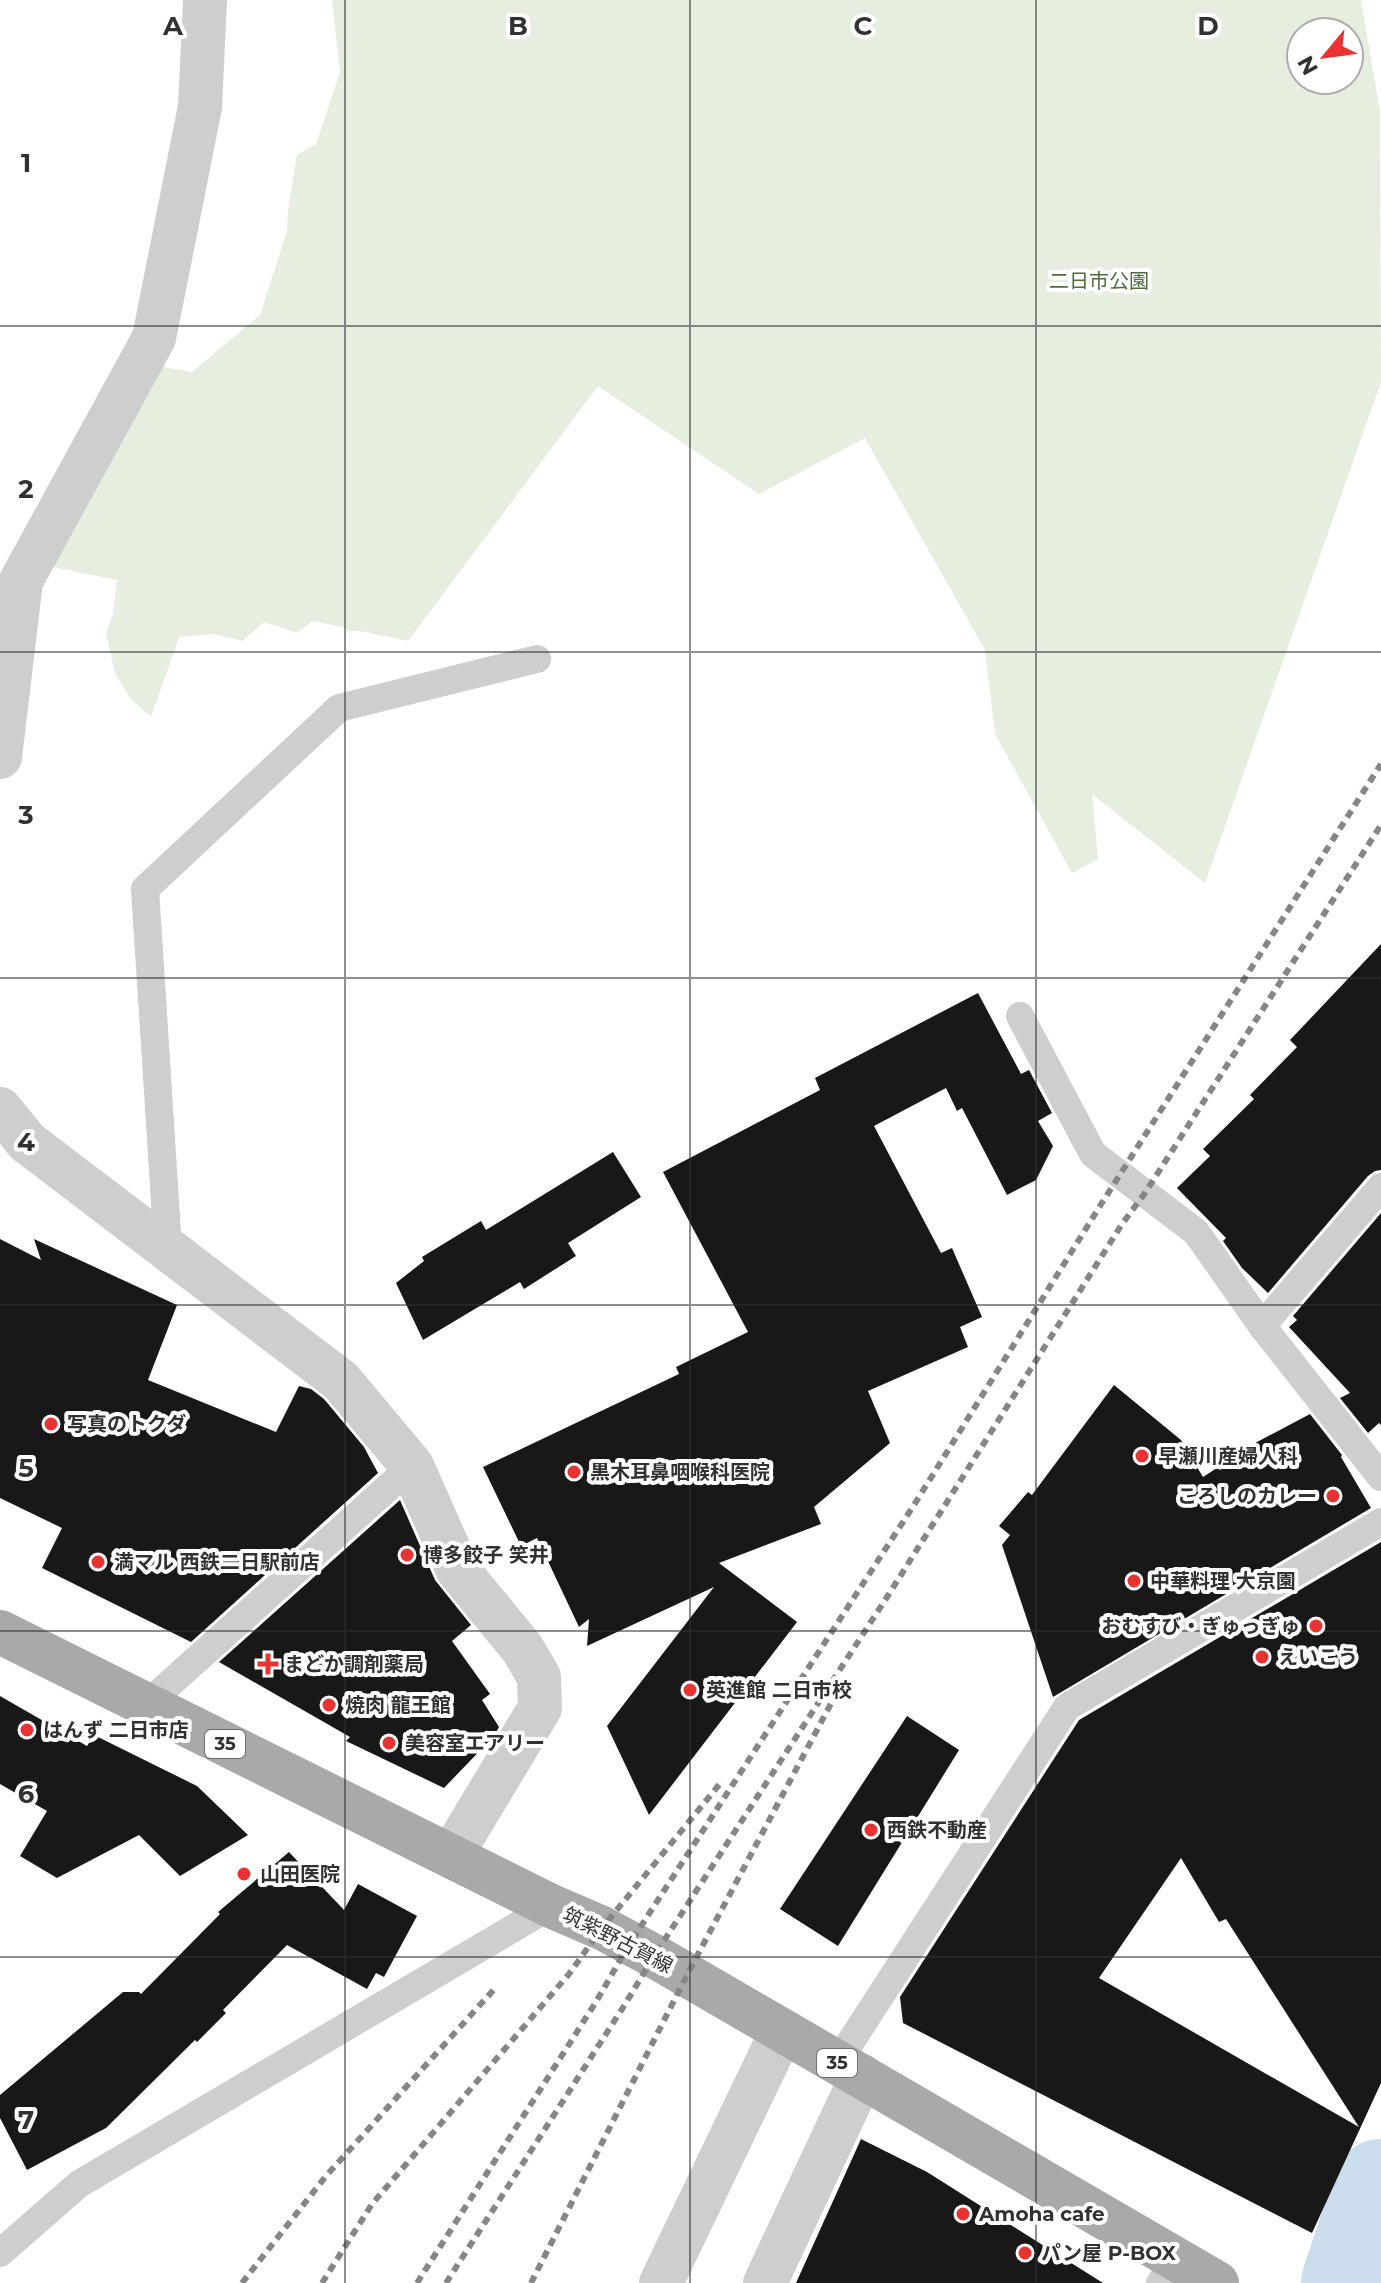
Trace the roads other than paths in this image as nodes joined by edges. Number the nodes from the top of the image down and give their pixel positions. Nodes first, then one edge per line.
1 (205, 0) edge
2 (537, 659) dead end
3 (0, 757) edge
4 (1020, 1016) dead end
5 (0, 1109) edge
6 (1381, 1187) edge
7 (168, 1248) junction
8 (1262, 1326) junction
9 (412, 1466) junction
10 (1381, 1477) edge
11 (1381, 1522) edge
12 (0, 1632) edge
13 (146, 1705) junction
14 (451, 1856) junction
15 (551, 1906) junction
16 (782, 2031) junction
17 (849, 2070) junction
18 (0, 2253) edge
19 (1169, 2272) edge
20 (661, 2283) edge
21 (765, 2283) edge
22 (1217, 2283) edge

1 - 3 street
2 - 7 lane
4 - 8 lane
5 - 7 street
6 - 8 lane
7 - 9 street
8 - 10 lane
9 - 13 lane
9 - 14 street
11 - 17 lane
12 - 13 main road, 筑紫野古賀線 / 35
13 - 14 main road, 筑紫野古賀線 / 35
14 - 15 main road, 筑紫野古賀線 / 35
15 - 16 main road, 筑紫野古賀線 / 35
15 - 18 lane
16 - 17 main road, 筑紫野古賀線 / 35
16 - 20 street
17 - 19 main road, 筑紫野古賀線 / 35
17 - 21 street
19 - 22 main road, 筑紫野古賀線 / 35

